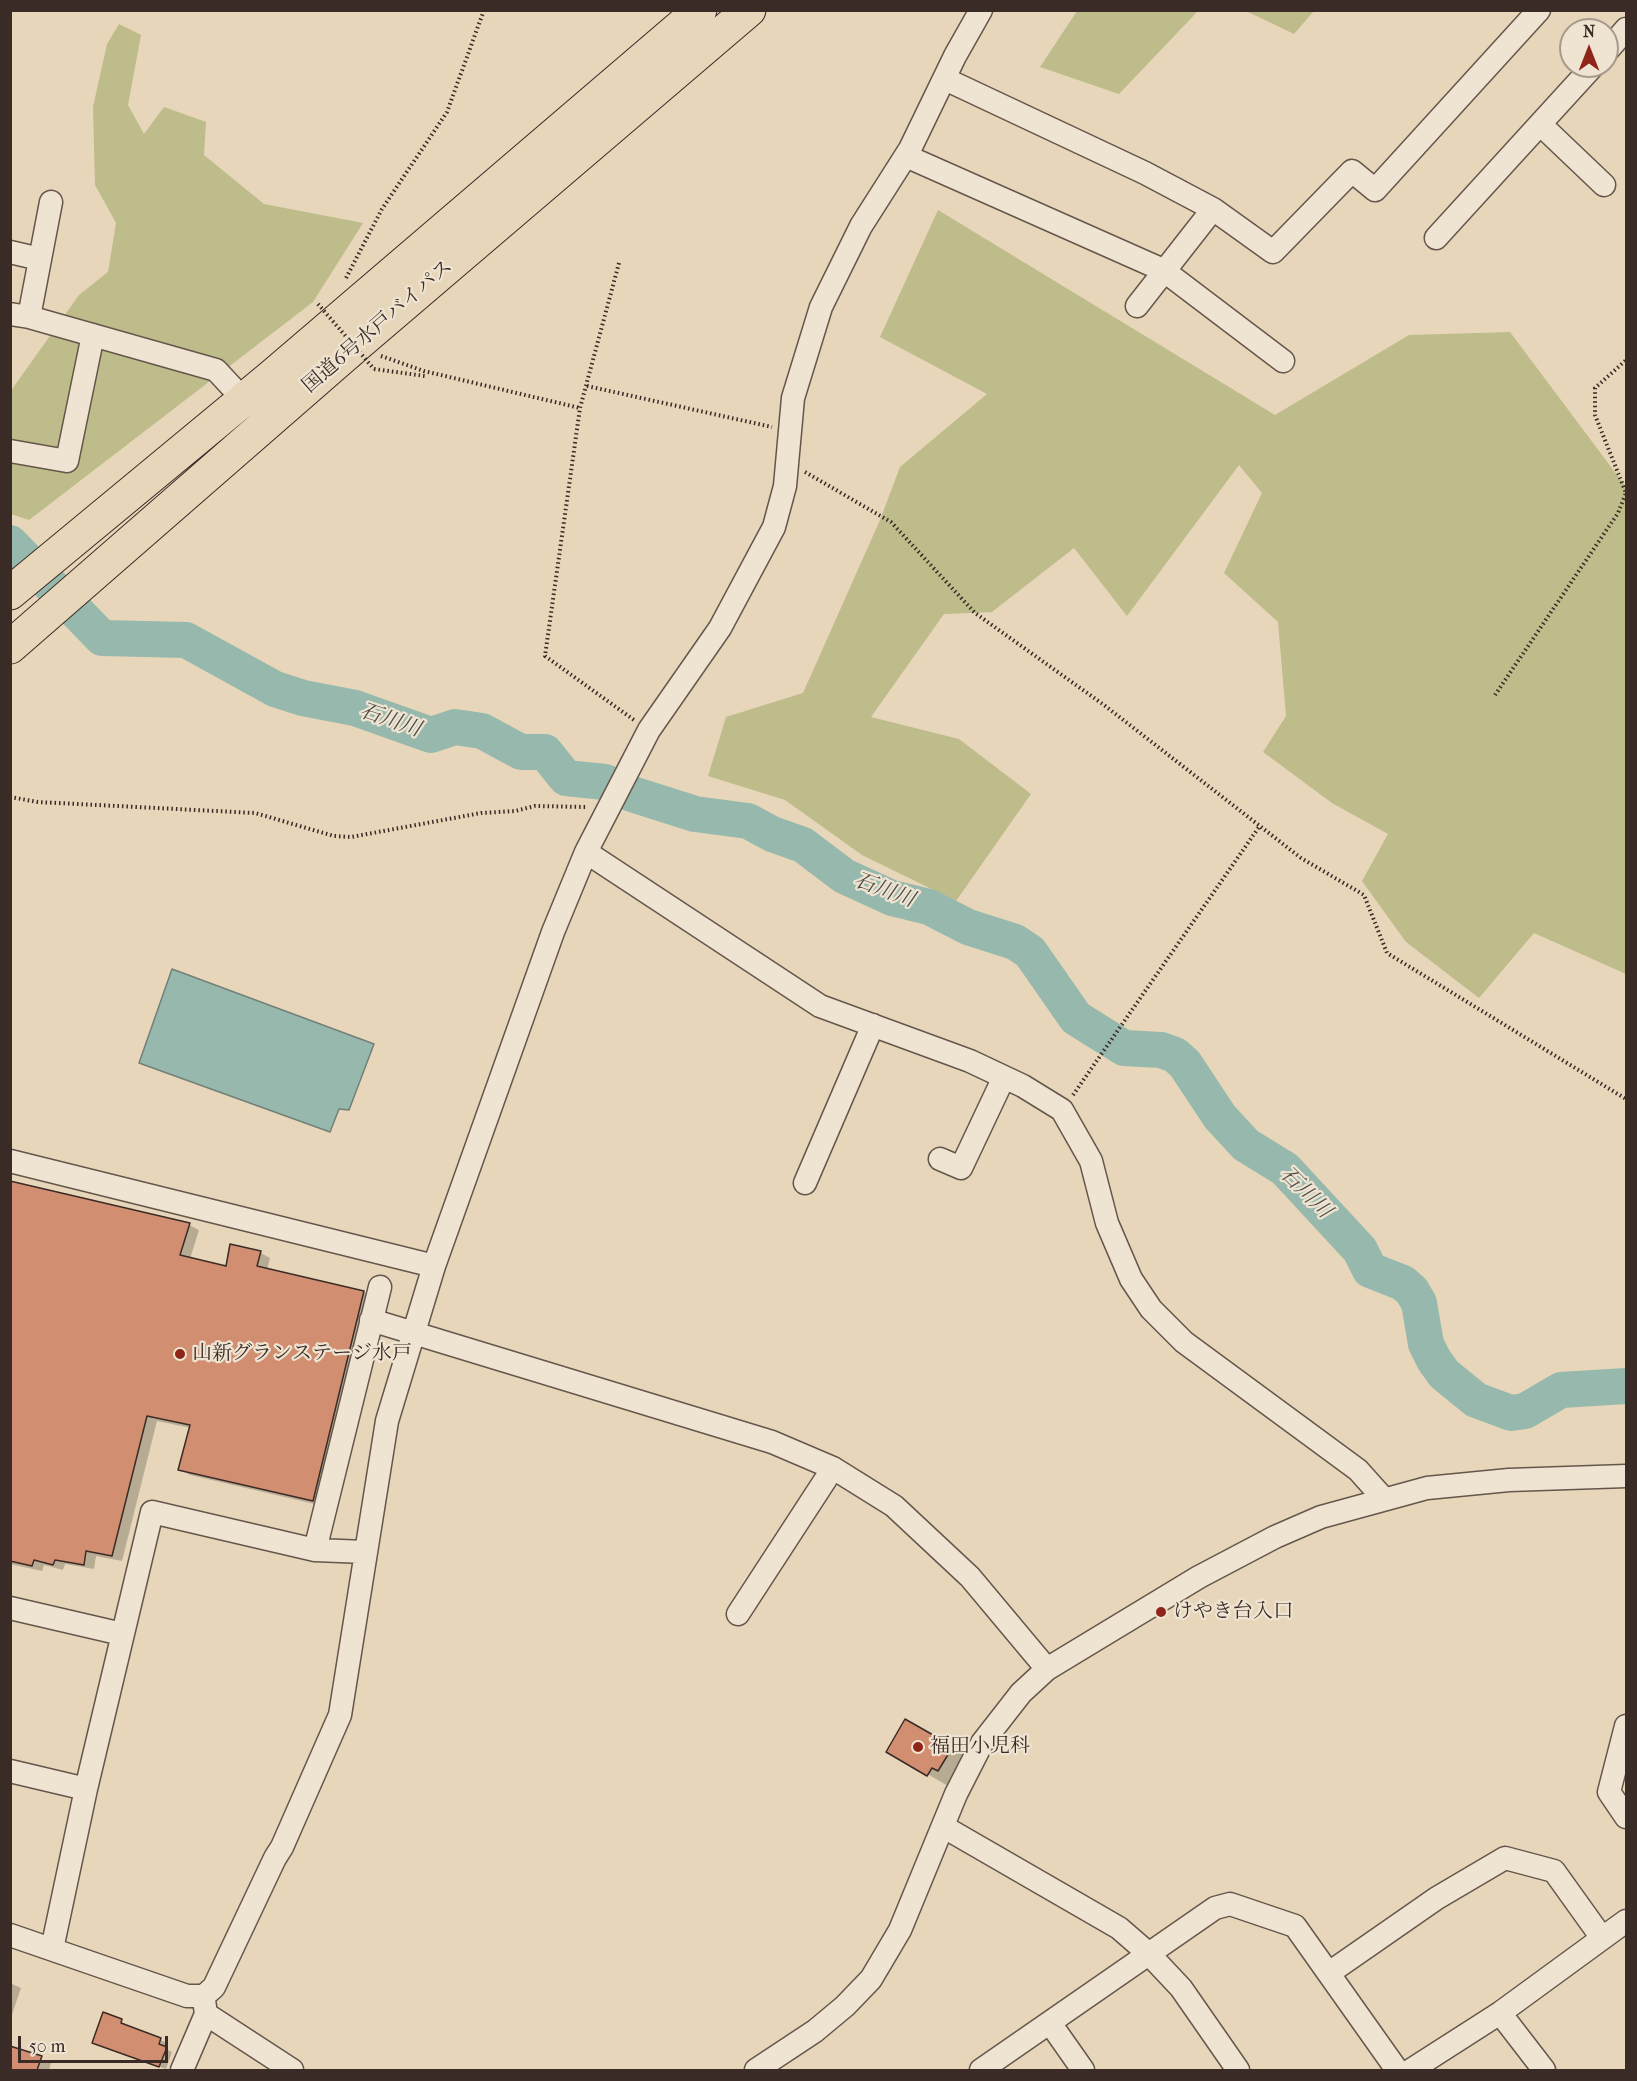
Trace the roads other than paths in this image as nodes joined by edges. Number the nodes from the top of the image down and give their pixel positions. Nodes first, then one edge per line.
1 (700, 10) edge
2 (748, 10) edge
3 (981, 10) edge
4 (1539, 10) edge
5 (1582, 78) edge
6 (945, 79) junction
7 (1540, 124) junction
8 (906, 156) junction
9 (1604, 185) dead end
10 (51, 202) dead end
11 (1213, 209) junction
12 (1436, 238) dead end
13 (10, 252) edge
14 (40, 259) junction
15 (1163, 270) junction
16 (1137, 306) dead end
17 (20, 315) edge
18 (93, 335) junction
19 (1283, 361) dead end
20 (243, 399) junction
21 (10, 451) edge
22 (14, 590) edge
23 (10, 647) edge
24 (586, 852) junction
25 (873, 1025) junction
26 (1004, 1077) junction
27 (939, 1159) dead end
28 (10, 1161) edge
29 (805, 1183) dead end
30 (434, 1266) junction
31 (380, 1287) dead end
32 (371, 1320) junction
33 (413, 1331) junction
34 (833, 1468) junction
35 (1626, 1476) edge
36 (1384, 1499) junction
37 (315, 1550) junction
38 (366, 1552) junction
39 (10, 1608) edge
40 (738, 1614) dead end
41 (122, 1634) junction
42 (1047, 1669) junction
43 (1626, 1726) edge
44 (10, 1771) edge
45 (86, 1789) junction
46 (1626, 1817) edge
47 (944, 1827) junction
48 (1626, 1921) edge
49 (10, 1935) edge
50 (1602, 1938) junction
51 (52, 1949) junction
52 (1149, 1954) junction
53 (1329, 1973) junction
54 (199, 2002) junction
55 (1500, 2013) junction
56 (1050, 2023) junction
57 (182, 2070) edge
58 (292, 2070) edge
59 (756, 2070) edge
60 (981, 2070) edge
61 (1083, 2070) edge
62 (1238, 2070) edge
63 (1397, 2070) edge
64 (1412, 2070) edge
65 (1544, 2070) edge

1 - 20 highway, 国道6号水戸バイパス
2 - 23 highway, 国道6号水戸バイパス
3 - 6 street
4 - 11 street
5 - 7 street
6 - 8 street
6 - 11 street
7 - 9 street
7 - 12 street
8 - 15 street
8 - 24 street
10 - 14 street
11 - 15 street
13 - 14 street
14 - 17 street
15 - 16 street
15 - 19 street
17 - 18 street
18 - 20 street
18 - 21 street
20 - 22 highway, 国道6号水戸バイパス
24 - 25 street
24 - 30 street
25 - 26 street
25 - 29 street
26 - 27 street
26 - 36 street
28 - 30 street
30 - 33 street
31 - 32 street
32 - 33 street
32 - 37 street
33 - 34 street
33 - 38 street
34 - 40 street
34 - 42 street
35 - 36 street
36 - 42 street
37 - 38 street
37 - 41 street
38 - 54 street
39 - 41 street
41 - 45 street
42 - 47 street
43 - 46 street
44 - 45 street
45 - 51 street
47 - 52 street
47 - 59 street
48 - 50 street
49 - 51 street
50 - 53 street
50 - 55 street
51 - 54 street
52 - 53 street
52 - 56 street
52 - 62 street
53 - 63 street
54 - 57 street
54 - 58 street
55 - 64 street
55 - 65 street
56 - 60 street
56 - 61 street

